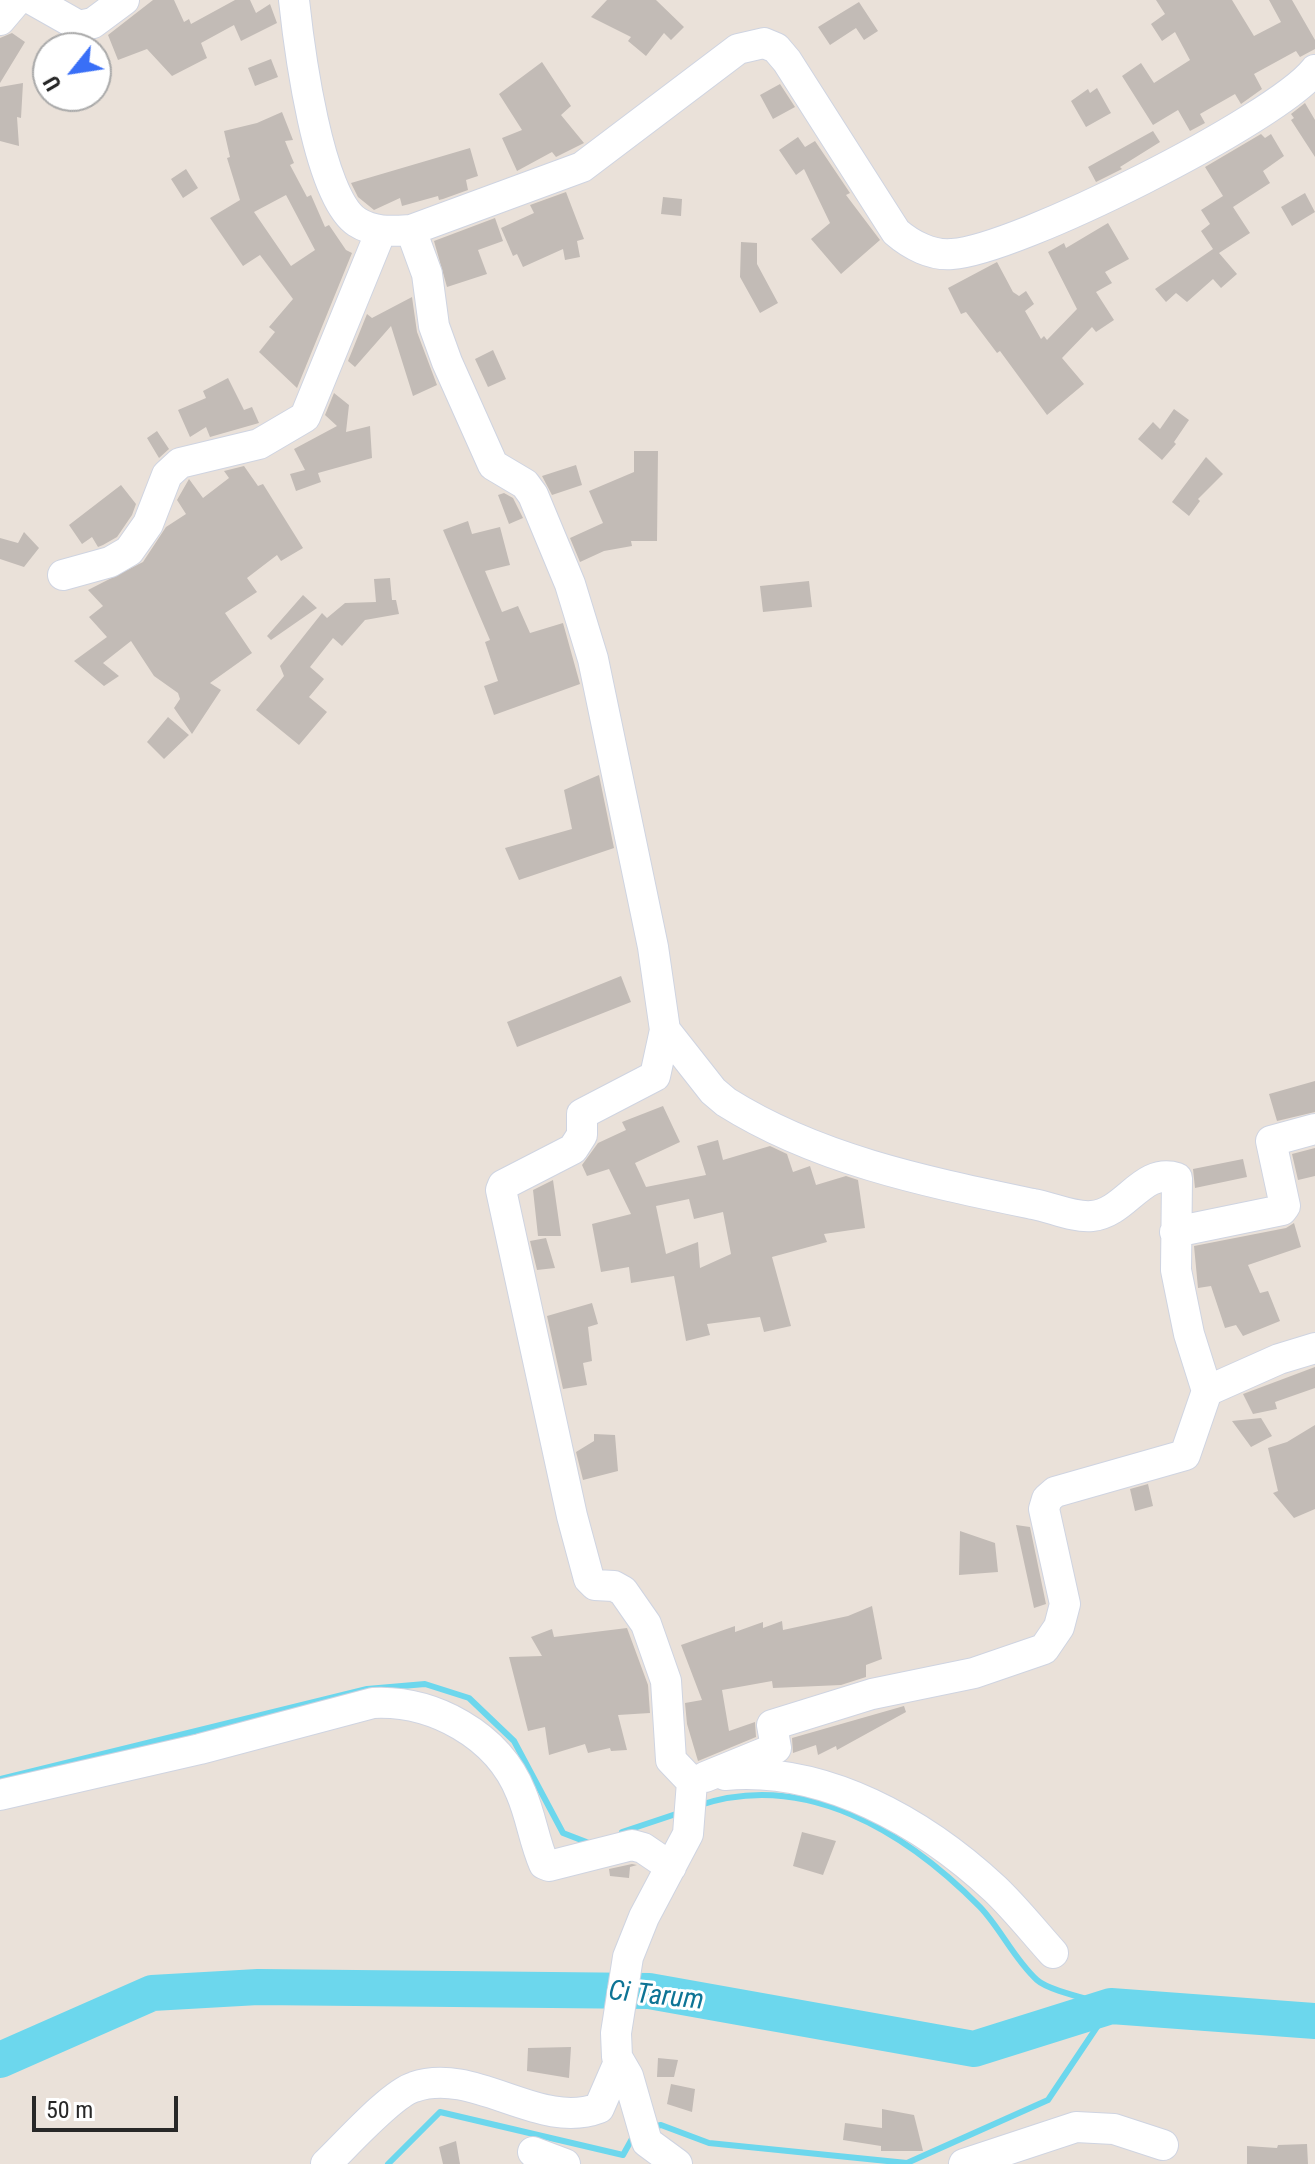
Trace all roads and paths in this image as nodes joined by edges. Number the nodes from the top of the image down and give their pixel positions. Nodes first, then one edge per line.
1 (17, 0) edge
2 (33, 0) edge
3 (124, 0) edge
4 (294, 0) edge
5 (0, 20) edge
6 (1310, 81) edge
7 (411, 230) junction
8 (381, 231) junction
9 (63, 575) dead end
10 (665, 1030) junction
11 (1315, 1129) edge
12 (1175, 1232) junction
13 (1315, 1348) edge
14 (1207, 1391) junction
15 (695, 1783) junction
16 (0, 1795) edge
17 (671, 1867) junction
18 (1053, 1953) dead end
19 (617, 2047) junction
20 (1163, 2145) dead end
21 (533, 2152) dead end
22 (326, 2164) edge
23 (565, 2164) edge
24 (677, 2164) edge
25 (964, 2164) edge

1 - 5 street
2 - 3 street
4 - 8 street
6 - 7 street
7 - 8 street
7 - 10 street
8 - 9 street
10 - 12 street
10 - 15 street
11 - 12 street
12 - 14 street
13 - 14 street
14 - 15 street
15 - 17 street
15 - 18 street
16 - 17 street
17 - 19 street
19 - 22 street
19 - 24 street
20 - 25 street
21 - 23 street

